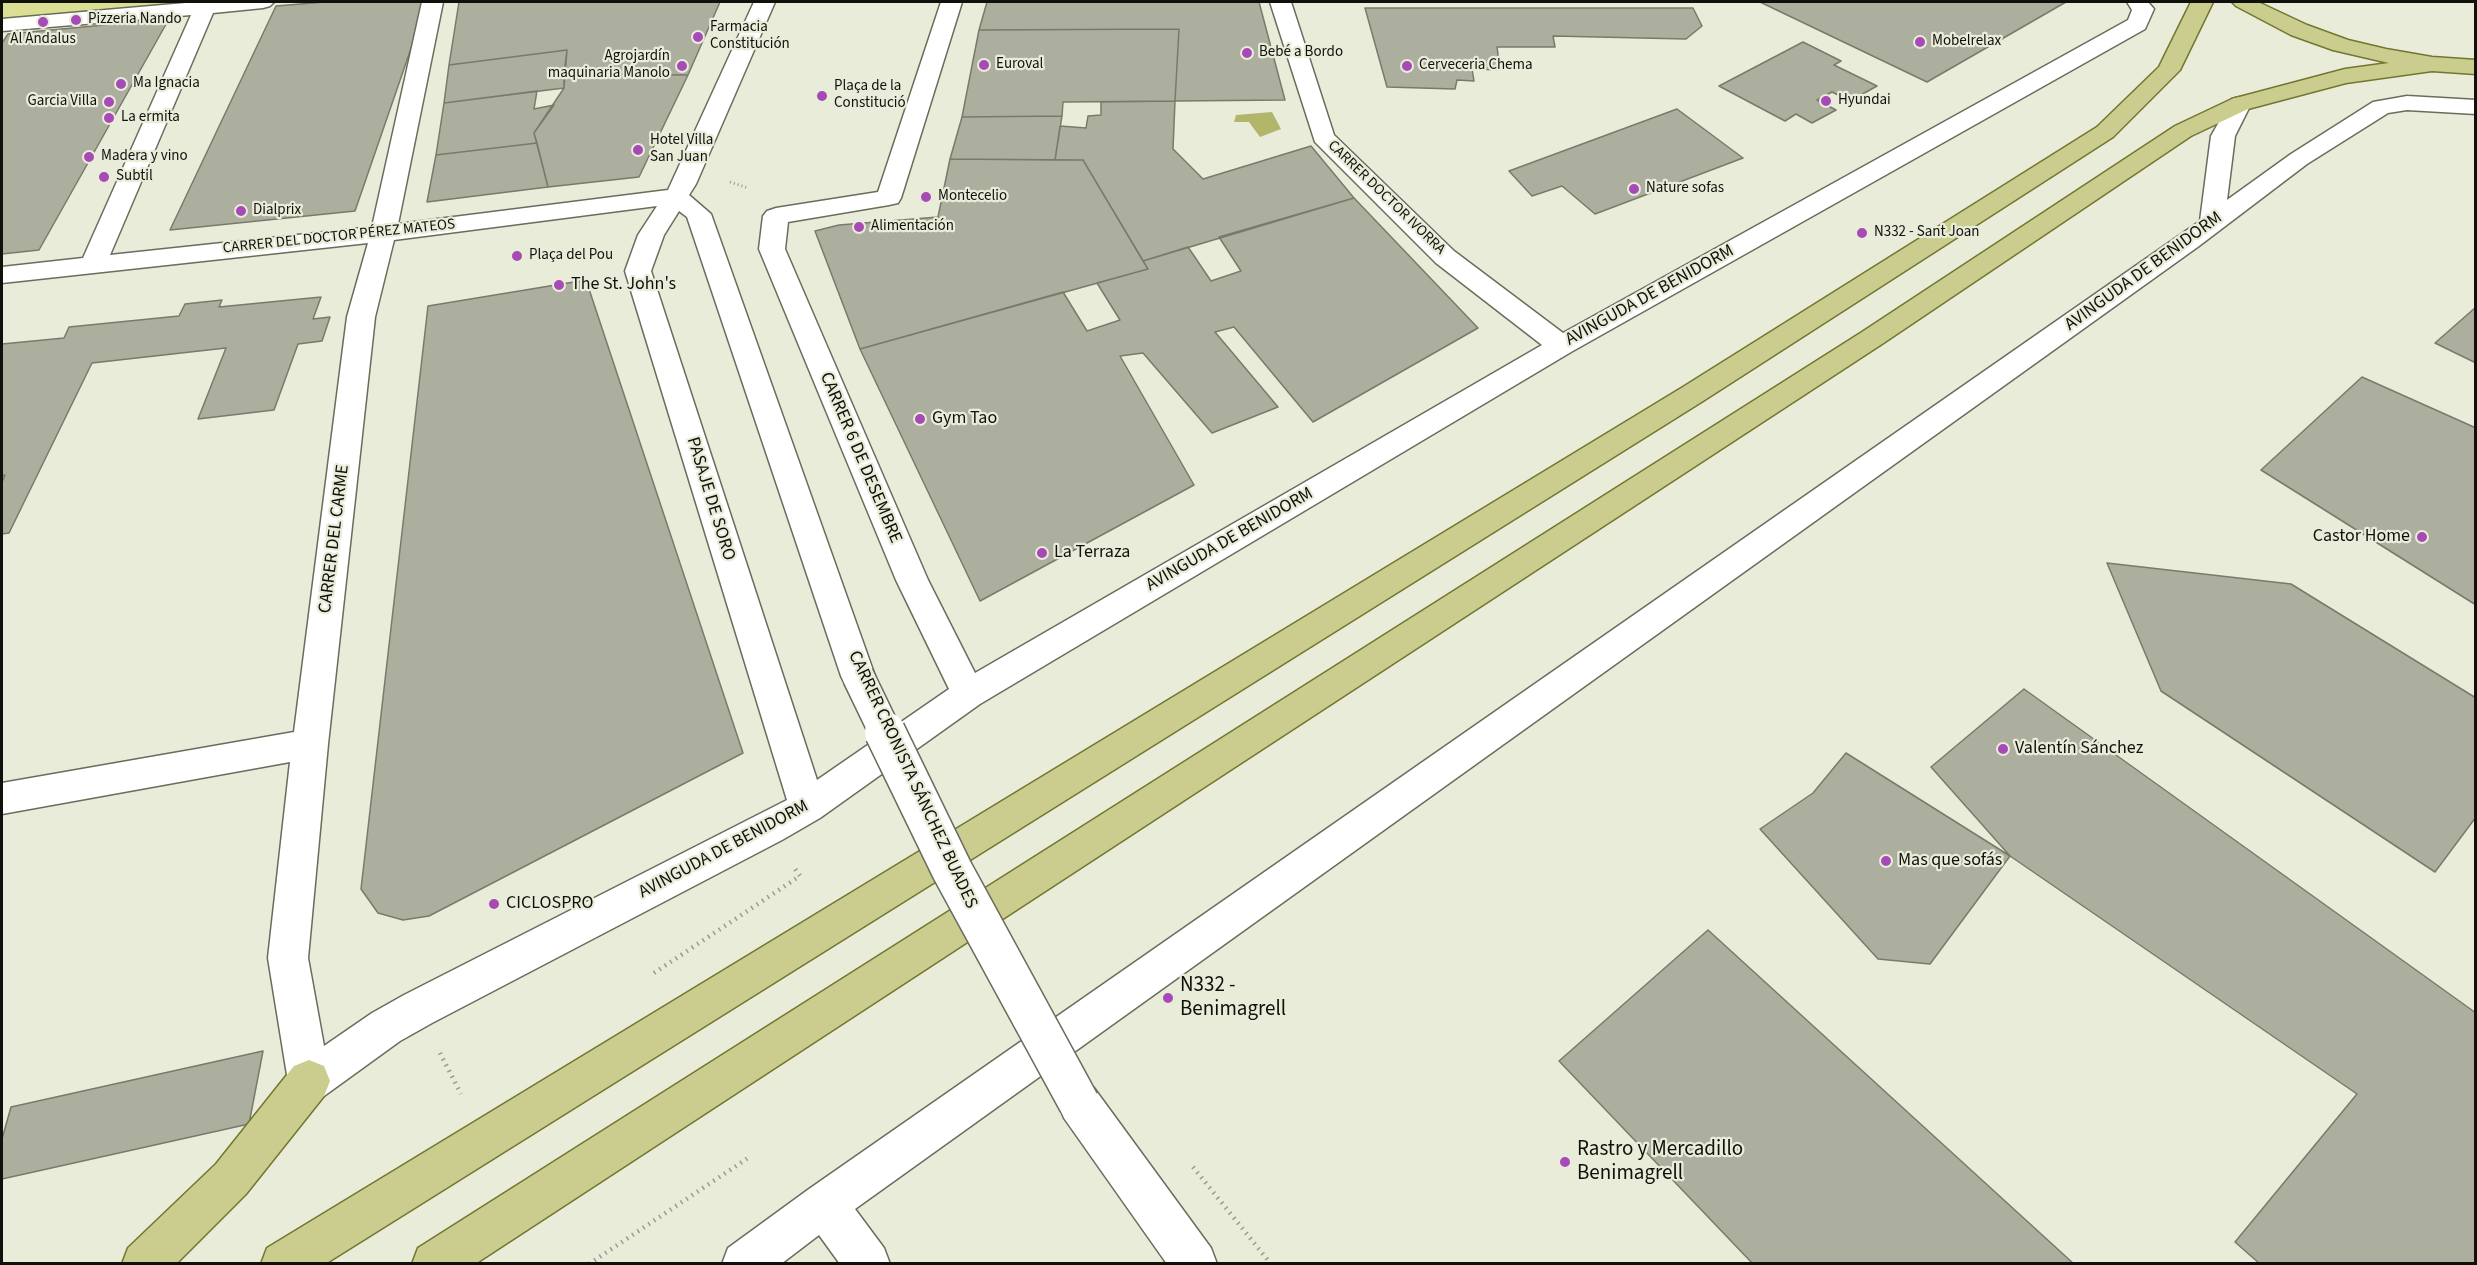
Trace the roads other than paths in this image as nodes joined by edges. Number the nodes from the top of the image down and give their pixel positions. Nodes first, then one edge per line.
1 (263, 2) edge
2 (432, 2) edge
3 (765, 2) edge
4 (951, 2) edge
5 (1280, 2) edge
6 (2137, 2) edge
7 (2202, 2) edge
8 (2243, 2) edge
9 (205, 7) junction
10 (2, 25) edge
11 (2432, 64) junction
12 (2475, 67) edge
13 (2240, 104) junction
14 (2475, 107) edge
15 (680, 190) junction
16 (2212, 224) junction
17 (383, 234) junction
18 (93, 264) junction
19 (2, 275) edge
20 (1561, 346) junction
21 (968, 694) junction
22 (310, 744) junction
23 (2, 799) edge
24 (807, 807) junction
25 (309, 1081) junction
26 (824, 1204) junction
27 (144, 1263) edge
28 (284, 1263) edge
29 (434, 1263) edge
30 (744, 1263) edge
31 (868, 1263) edge
32 (1195, 1263) edge

1 - 9 street
2 - 17 street, CARRER DEL CARME
3 - 15 street
4 - 21 street, CARRER 6 DE DESEMBRE
5 - 20 street, CARRER DOCTOR IVORRA
6 - 20 street, AVINGUDA DE BENIDORM
7 - 28 main road
8 - 11 main road
9 - 10 street
9 - 18 street
11 - 12 main road
11 - 13 main road
13 - 16 street
13 - 29 main road
14 - 16 street, AVINGUDA DE BENIDORM
15 - 17 street, CARRER DEL DOCTOR PÉREZ MATEOS
15 - 24 street, PASAJE DE SORO
15 - 32 street, CARRER CRONISTA SÁNCHEZ BUADES, bridge
16 - 26 street, AVINGUDA DE BENIDORM
17 - 18 street, CARRER DEL DOCTOR PÉREZ MATEOS
17 - 22 street, CARRER DEL CARME
18 - 19 street, CARRER DEL DOCTOR PÉREZ MATEOS
20 - 21 street, AVINGUDA DE BENIDORM
21 - 24 street, AVINGUDA DE BENIDORM
22 - 23 street
22 - 25 street, CARRER DEL CARME
24 - 25 street, AVINGUDA DE BENIDORM
25 - 27 main road
26 - 30 street, AVINGUDA DE BENIDORM
26 - 31 street

